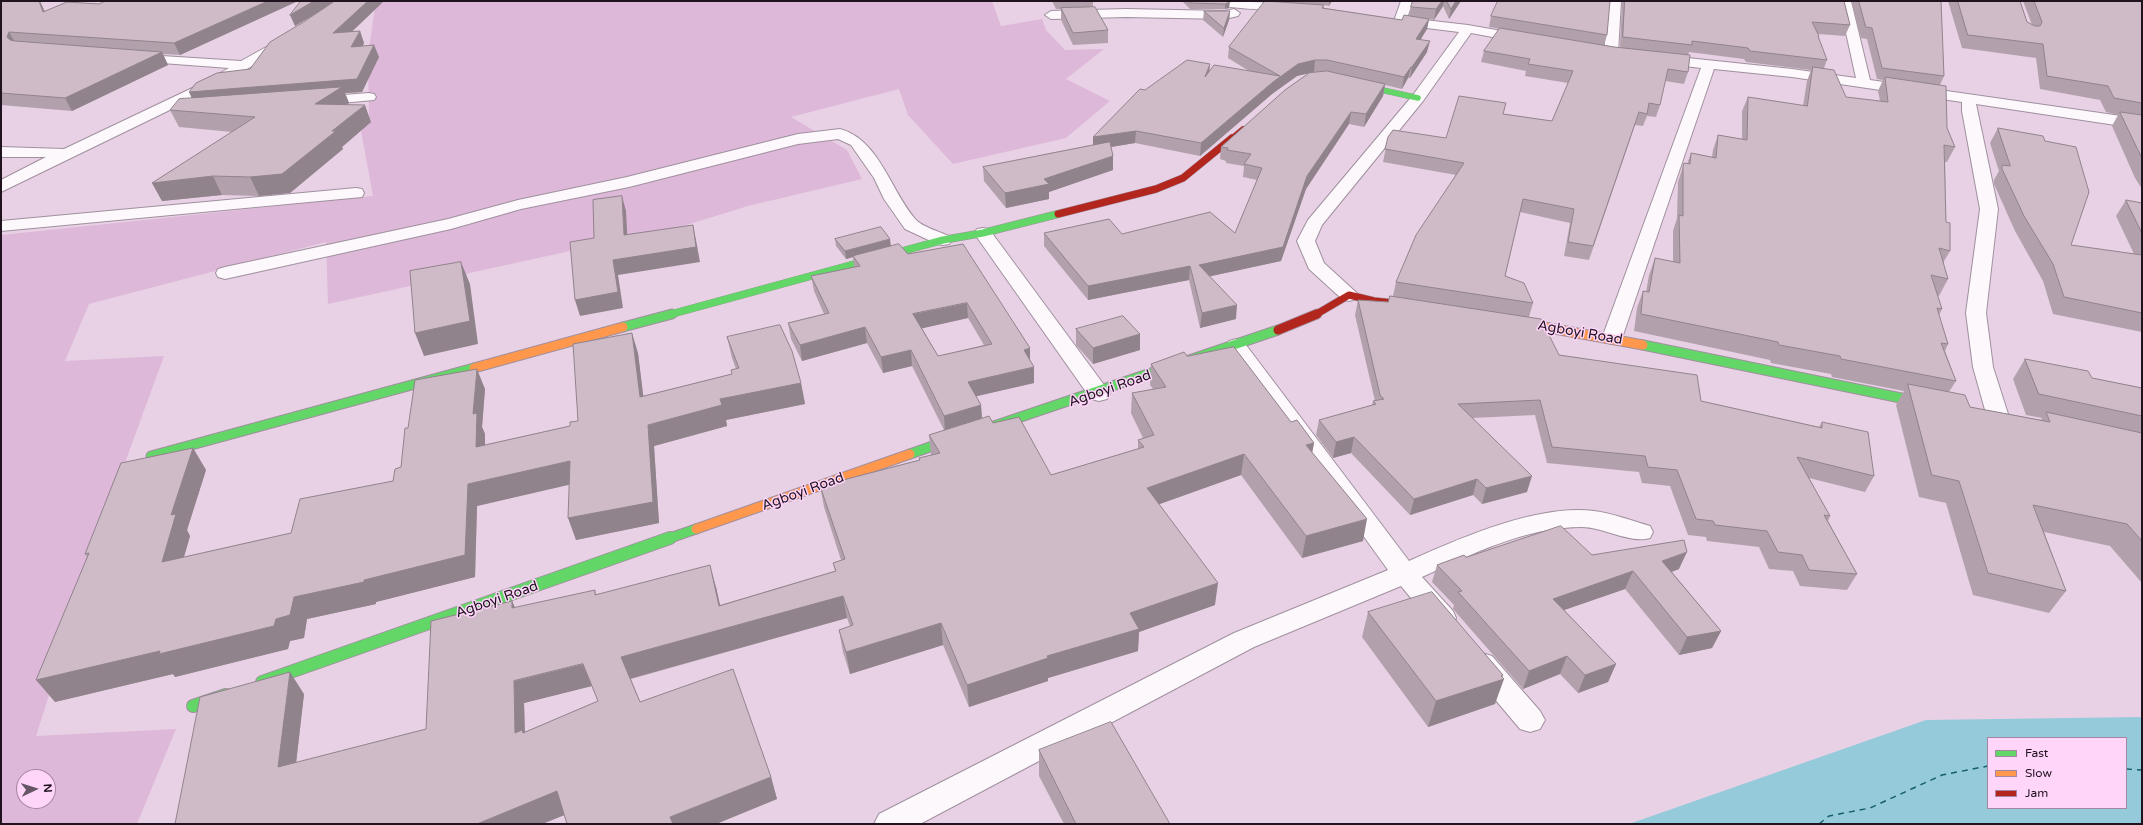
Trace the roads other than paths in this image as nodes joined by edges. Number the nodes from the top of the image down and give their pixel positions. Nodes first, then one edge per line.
1 (1216, 1) edge
2 (1407, 1) edge
3 (1615, 1) edge
4 (1845, 1) edge
5 (1244, 5) junction
6 (1302, 8) edge
7 (1051, 15) dead end
8 (1386, 19) edge
9 (1400, 21) junction
10 (1468, 29) junction
11 (295, 35) edge
12 (1535, 41) edge
13 (1596, 51) edge
14 (1611, 53) junction
15 (1626, 55) edge
16 (125, 56) edge
17 (1649, 58) edge
18 (244, 65) junction
19 (1709, 65) junction
20 (1342, 82) edge
21 (1864, 84) junction
22 (369, 97) dead end
23 (1418, 98) junction
24 (1969, 99) junction
25 (307, 102) edge
26 (191, 111) edge
27 (144, 115) junction
28 (1251, 122) edge
29 (2142, 124) edge
30 (1, 152) edge
31 (65, 154) junction
32 (1, 187) edge
33 (356, 193) dead end
34 (1, 226) edge
35 (983, 233) junction
36 (943, 240) junction
37 (225, 273) dead end
38 (1349, 295) junction
39 (1413, 305) edge
40 (1503, 320) edge
41 (1612, 338) junction
42 (1236, 345) junction
43 (1099, 394) junction
44 (1937, 405) edge
45 (1998, 417) edge
46 (984, 429) edge
47 (969, 434) edge
48 (151, 456) edge
49 (1641, 532) dead end
50 (1405, 574) junction
51 (254, 685) edge
52 (239, 690) edge
53 (194, 706) dead end
54 (1530, 720) dead end
55 (890, 824) edge

1 - 5 street
2 - 9 street
3 - 14 street
4 - 21 street
5 - 6 street
5 - 7 street
8 - 9 street
9 - 10 street
10 - 12 street
10 - 23 street
11 - 18 street
13 - 14 street
14 - 15 street
16 - 18 street
17 - 19 street
18 - 27 street
19 - 21 street
19 - 41 street
20 - 23 street
21 - 24 street
22 - 25 street
23 - 38 street
24 - 29 street
24 - 45 street
26 - 27 street
27 - 31 street
28 - 35 street
30 - 31 street
31 - 32 street
33 - 34 street
35 - 36 street
35 - 43 street
36 - 37 street
36 - 48 street
38 - 39 street
38 - 42 street, Agboyi Road
40 - 41 street, Agboyi Road
41 - 44 street, Agboyi Road
42 - 43 street, Agboyi Road
42 - 50 street
43 - 46 street, Agboyi Road
47 - 51 street, Agboyi Road
49 - 50 street
50 - 54 street
50 - 55 street
52 - 53 street

